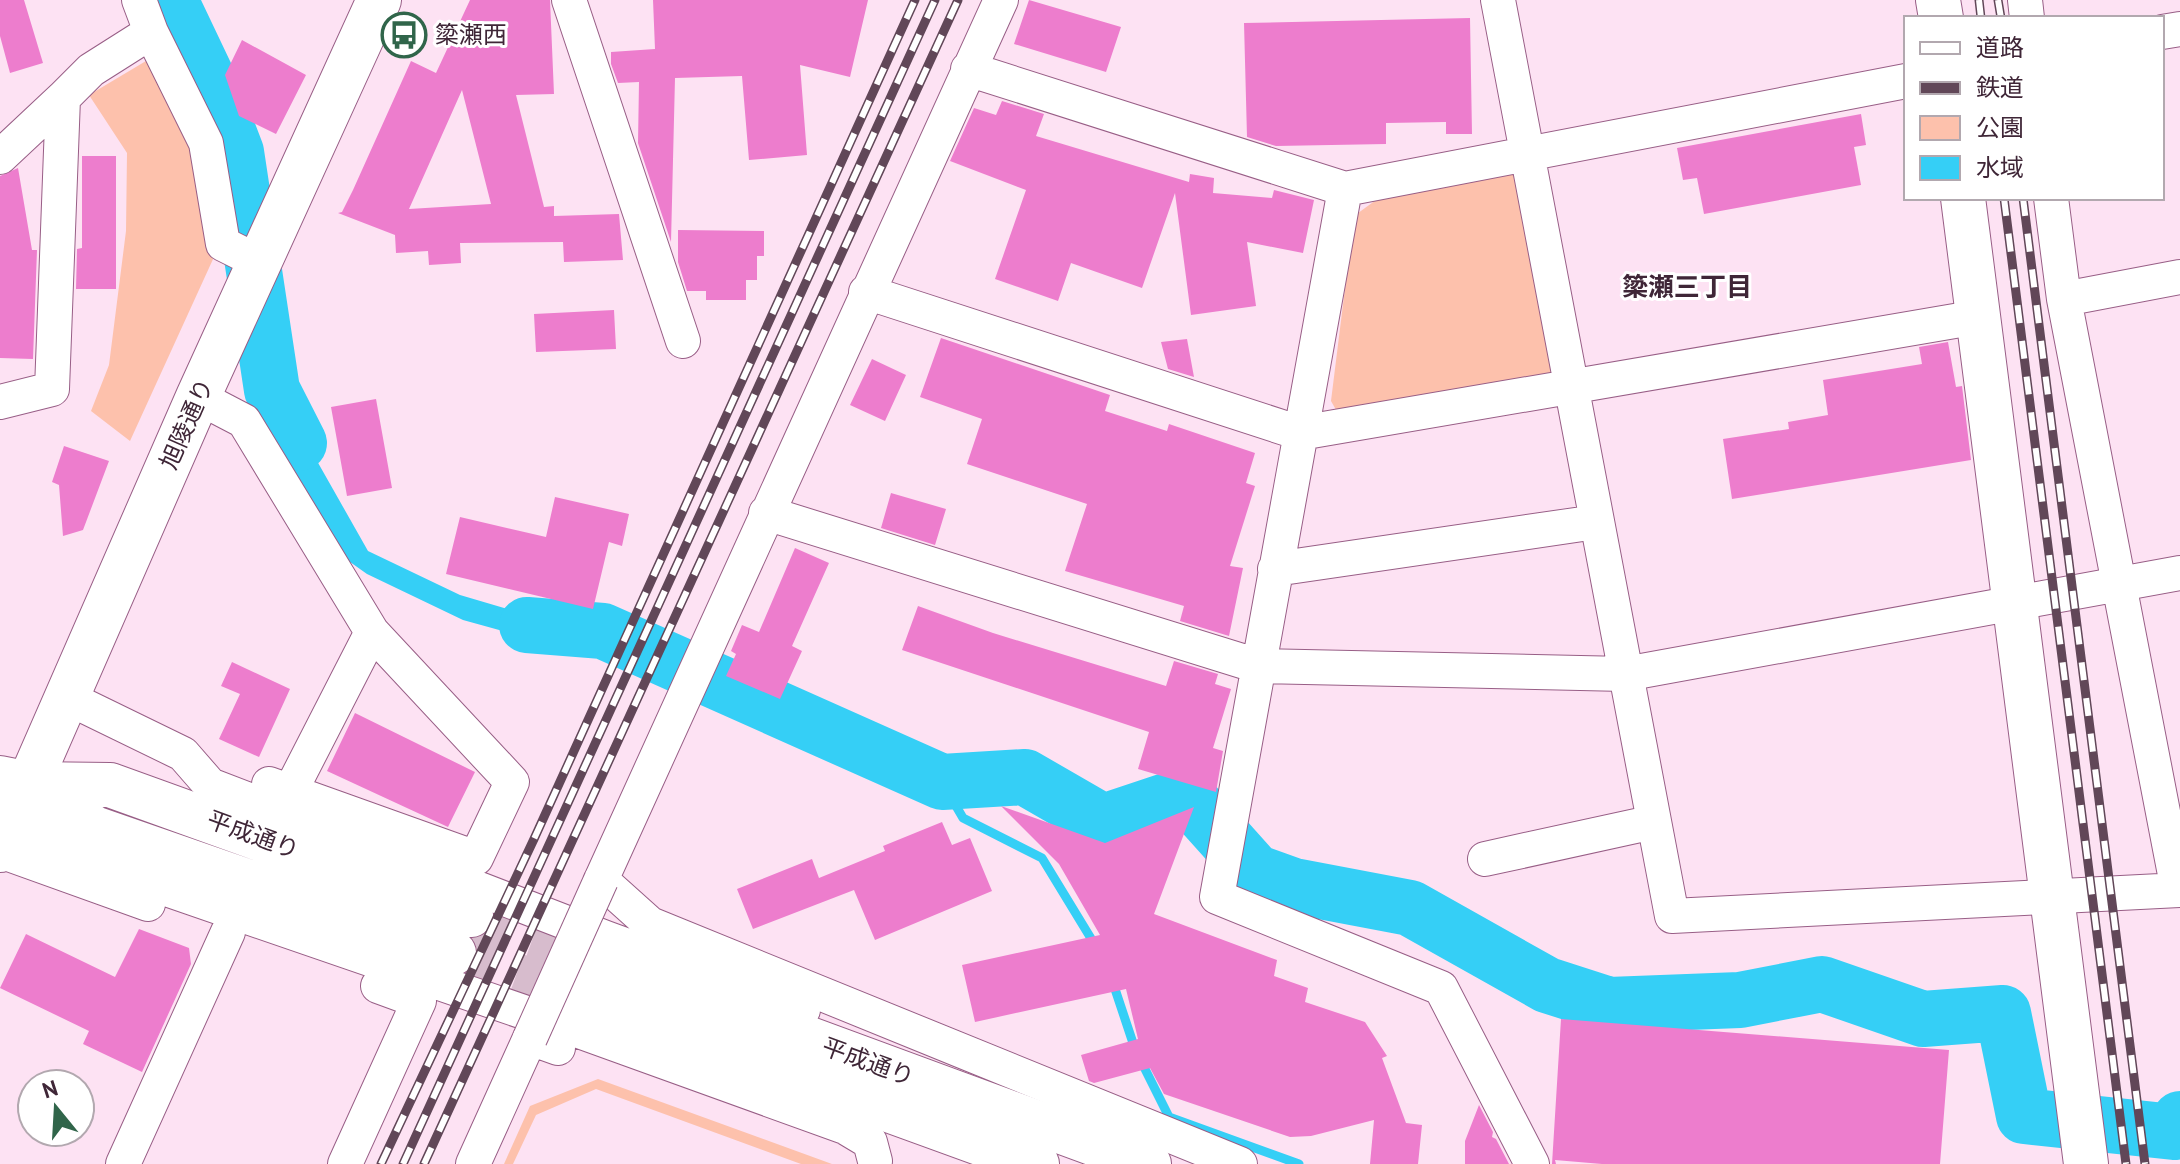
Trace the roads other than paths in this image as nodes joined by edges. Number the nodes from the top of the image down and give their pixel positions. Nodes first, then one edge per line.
1 (379, 0) edge
2 (569, 0) edge
3 (1001, 0) edge
4 (1498, 0) edge
5 (145, 16) edge
6 (968, 69) junction
7 (1904, 81) edge
8 (63, 98) junction
9 (1527, 154) junction
10 (0, 157) edge
11 (1345, 189) junction
12 (1963, 200) edge
13 (2051, 200) edge
14 (261, 263) junction
15 (2180, 277) edge
16 (866, 292) junction
17 (2064, 299) junction
18 (1978, 317) junction
19 (683, 341) dead end
20 (1571, 387) junction
21 (198, 397) junction
22 (0, 402) edge
23 (1300, 433) junction
24 (766, 513) junction
25 (1596, 522) junction
26 (1275, 569) junction
27 (2180, 573) edge
28 (2119, 585) junction
29 (2014, 604) junction
30 (372, 632) junction
31 (1258, 666) junction
32 (1625, 674) junction
33 (68, 698) junction
34 (183, 754) junction
35 (290, 792) junction
36 (8, 817) edge
37 (1654, 822) junction
38 (1485, 859) dead end
39 (601, 880) junction
40 (2179, 890) edge
41 (2052, 897) junction
42 (228, 932) junction
43 (463, 934) tunnel mouth
44 (530, 1038) junction
45 (930, 1038) junction
46 (906, 1115) junction
47 (880, 1163) edge
48 (123, 1164) edge
49 (345, 1164) edge
50 (473, 1164) edge
51 (1022, 1164) edge
52 (1037, 1164) edge
53 (1149, 1164) edge
54 (1240, 1164) edge
55 (1532, 1164) edge
56 (2086, 1164) edge

1 - 14 street, 旭陵通り
2 - 19 street
3 - 6 street
4 - 9 street
5 - 8 street
5 - 14 street
6 - 11 street
6 - 16 street
7 - 9 street
8 - 10 street
8 - 22 street
9 - 11 street
9 - 20 street
11 - 23 street
12 - 18 street
13 - 17 street
14 - 21 street, 旭陵通り
15 - 17 street
16 - 23 street
16 - 24 street
17 - 28 street
18 - 20 street
18 - 29 street
20 - 23 street
20 - 25 street
21 - 30 street
21 - 33 street, 旭陵通り
23 - 26 street
24 - 31 street
24 - 39 street
25 - 26 street
25 - 32 street
26 - 31 street
27 - 28 street
28 - 29 street
28 - 40 street
29 - 32 street
29 - 41 street
30 - 35 street
30 - 35 street
31 - 32 street
31 - 55 street
32 - 37 street
33 - 34 street
33 - 36 street, 旭陵通り
34 - 35 street
34 - 45 street
36 - 42 street
36 - 43 street, 平成通り
36 - 47 street
37 - 38 street
37 - 41 street
39 - 44 street, bridge
39 - 45 street
40 - 41 street
41 - 56 street
42 - 48 street
42 - 49 street
44 - 47 street
44 - 50 street
45 - 54 street
46 - 51 street
46 - 52 street, 平成通り
46 - 53 street, 平成通り

